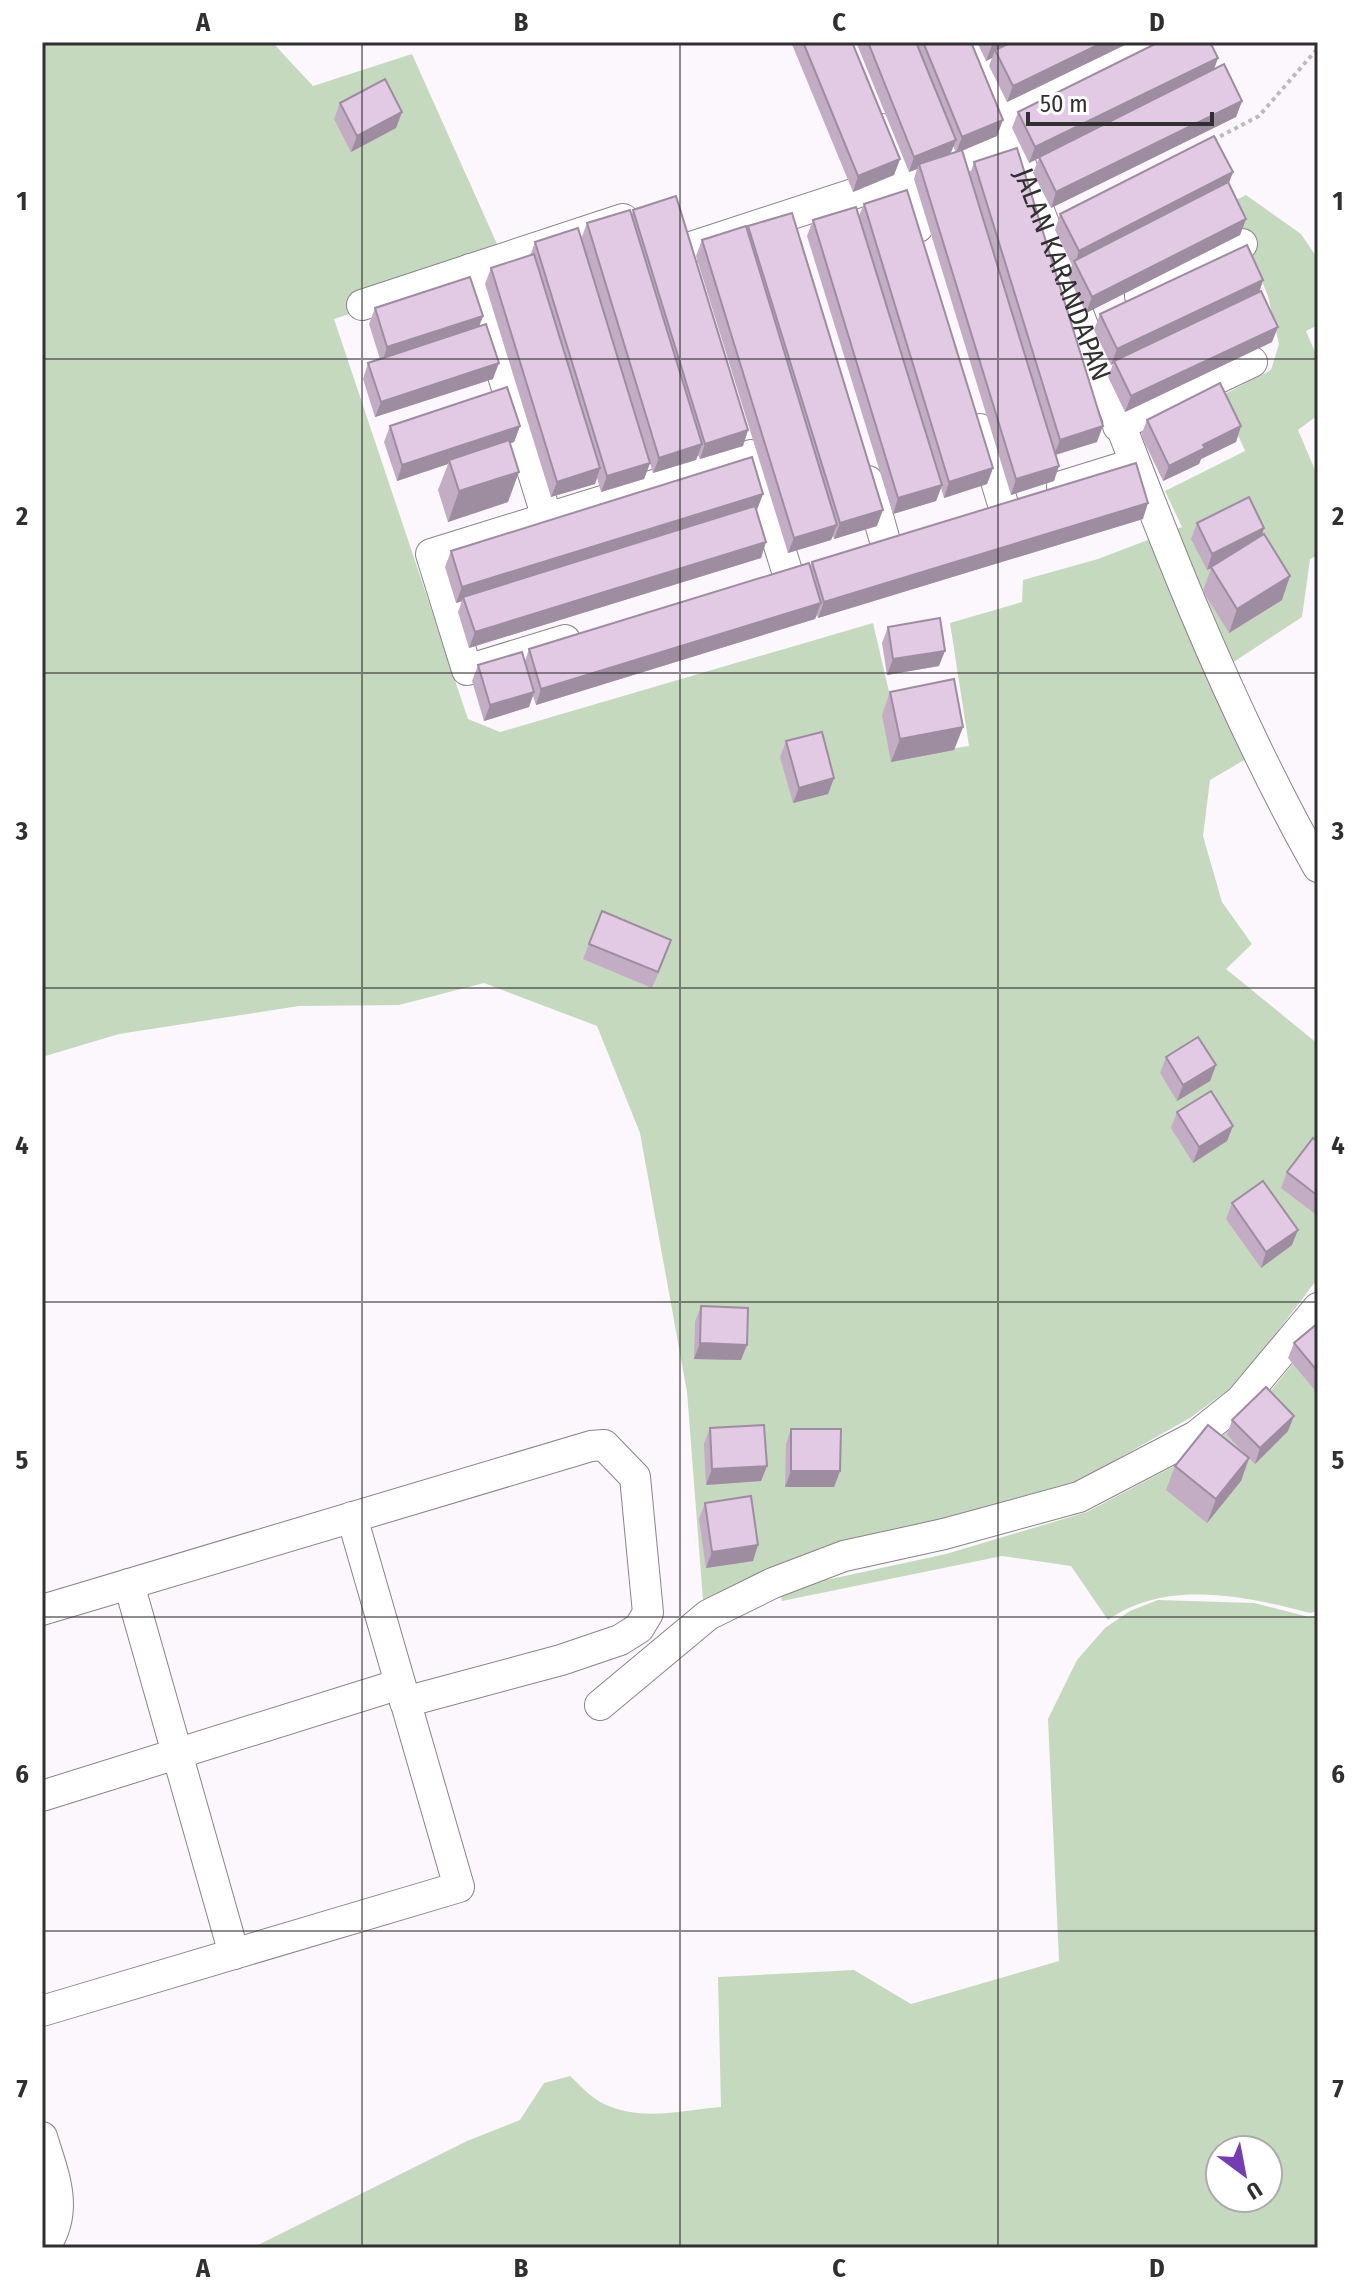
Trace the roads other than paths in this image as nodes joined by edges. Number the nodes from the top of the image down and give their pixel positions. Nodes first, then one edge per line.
1 (970, 42) edge
2 (1154, 42) edge
3 (870, 97) edge
4 (1007, 129) junction
5 (903, 180) junction
6 (646, 211) edge
7 (1071, 212) edge
8 (792, 216) junction
9 (1044, 226) junction
10 (575, 234) junction
11 (1242, 244) edge
12 (800, 246) edge
13 (926, 253) edge
14 (584, 264) edge
15 (470, 269) junction
16 (697, 278) edge
17 (362, 305) dead end
18 (1081, 326) junction
19 (1252, 362) dead end
20 (507, 388) junction
21 (477, 398) edge
22 (971, 401) edge
23 (742, 426) edge
24 (1118, 426) junction
25 (859, 452) edge
26 (751, 455) junction
27 (642, 456) edge
28 (1133, 464) junction
29 (651, 486) junction
30 (1003, 504) junction
31 (974, 513) edge
32 (547, 518) junction
33 (914, 531) edge
34 (757, 580) edge
35 (589, 632) edge
36 (1318, 867) edge
37 (1318, 1308) edge
38 (352, 1517) junction
39 (129, 1584) junction
40 (42, 1610) edge
41 (402, 1693) junction
42 (600, 1705) dead end
43 (177, 1753) junction
44 (42, 1796) edge
45 (234, 1954) junction
46 (42, 2011) edge
47 (42, 2137) edge
48 (44, 2248) edge

1 - 4 street, JALAN KARANDAPAN
2 - 4 street
3 - 5 street
4 - 5 street
4 - 9 street, JALAN KARANDAPAN
5 - 8 street
5 - 13 street
6 - 10 street
7 - 9 street
8 - 12 street
8 - 16 street
9 - 18 street, JALAN KARANDAPAN
10 - 14 street
10 - 15 street
11 - 18 street
15 - 17 street
15 - 20 street
18 - 24 street, JALAN KARANDAPAN
19 - 24 street
20 - 21 street
20 - 32 street
22 - 30 street
23 - 26 street
24 - 28 street, JALAN KARANDAPAN
25 - 33 street
26 - 29 street
26 - 34 street
27 - 29 street
28 - 30 street
28 - 36 street, JALAN KARANDAPAN
29 - 32 street
30 - 31 street
32 - 35 street
37 - 42 street
38 - 39 street
38 - 41 street
38 - 41 street
39 - 40 street
39 - 43 street
41 - 43 street
41 - 45 street
43 - 44 street
43 - 45 street
45 - 46 street
47 - 48 street

